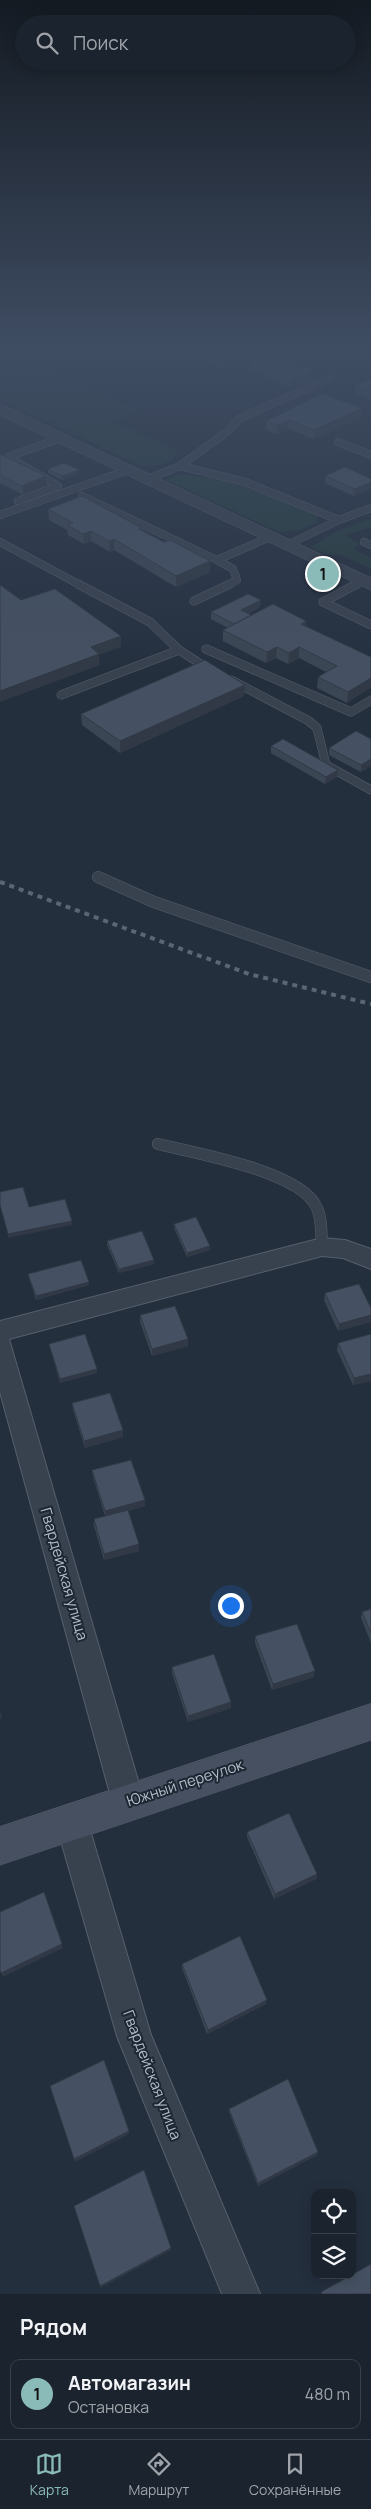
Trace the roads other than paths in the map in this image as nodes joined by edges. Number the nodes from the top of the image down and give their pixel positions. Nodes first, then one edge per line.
1 (13, 460) edge
2 (107, 460) edge
3 (188, 460) edge
4 (180, 466) junction
5 (128, 470) junction
6 (148, 479) junction
7 (82, 496) edge
8 (18, 501) dead end
9 (371, 508) edge
10 (0, 515) edge
11 (339, 520) junction
12 (270, 537) junction
13 (0, 542) edge
14 (287, 545) junction
15 (217, 560) junction
16 (367, 583) edge
17 (194, 601) dead end
18 (371, 625) edge
19 (206, 649) dead end
20 (180, 650) junction
21 (217, 673) edge
22 (226, 678) edge
23 (61, 695) dead end
24 (371, 700) edge
25 (371, 790) edge
26 (98, 877) dead end
27 (371, 977) edge
28 (158, 1144) dead end
29 (322, 1247) junction
30 (371, 1259) edge
31 (0, 1332) edge
32 (0, 1346) edge
33 (371, 1722) edge
34 (128, 1801) junction
35 (71, 1820) junction
36 (0, 1846) edge
37 (240, 2294) edge

1 - 8 lane
2 - 5 street
3 - 4 lane
4 - 6 lane
4 - 11 lane
5 - 6 street
5 - 10 lane
6 - 12 street
7 - 15 lane
9 - 11 lane
11 - 14 lane
12 - 14 street
12 - 15 lane
13 - 20 lane
14 - 16 street
15 - 17 lane
16 - 18 lane
19 - 24 lane
20 - 21 lane
20 - 23 lane
22 - 25 lane
26 - 27 lane
28 - 29 lane
29 - 30 street
29 - 31 street
32 - 34 street, Гвардейская улица
33 - 34 main road, Южный переулок
34 - 35 main road, Южный переулок
35 - 36 main road, Южный переулок
35 - 37 street, Гвардейская улица

